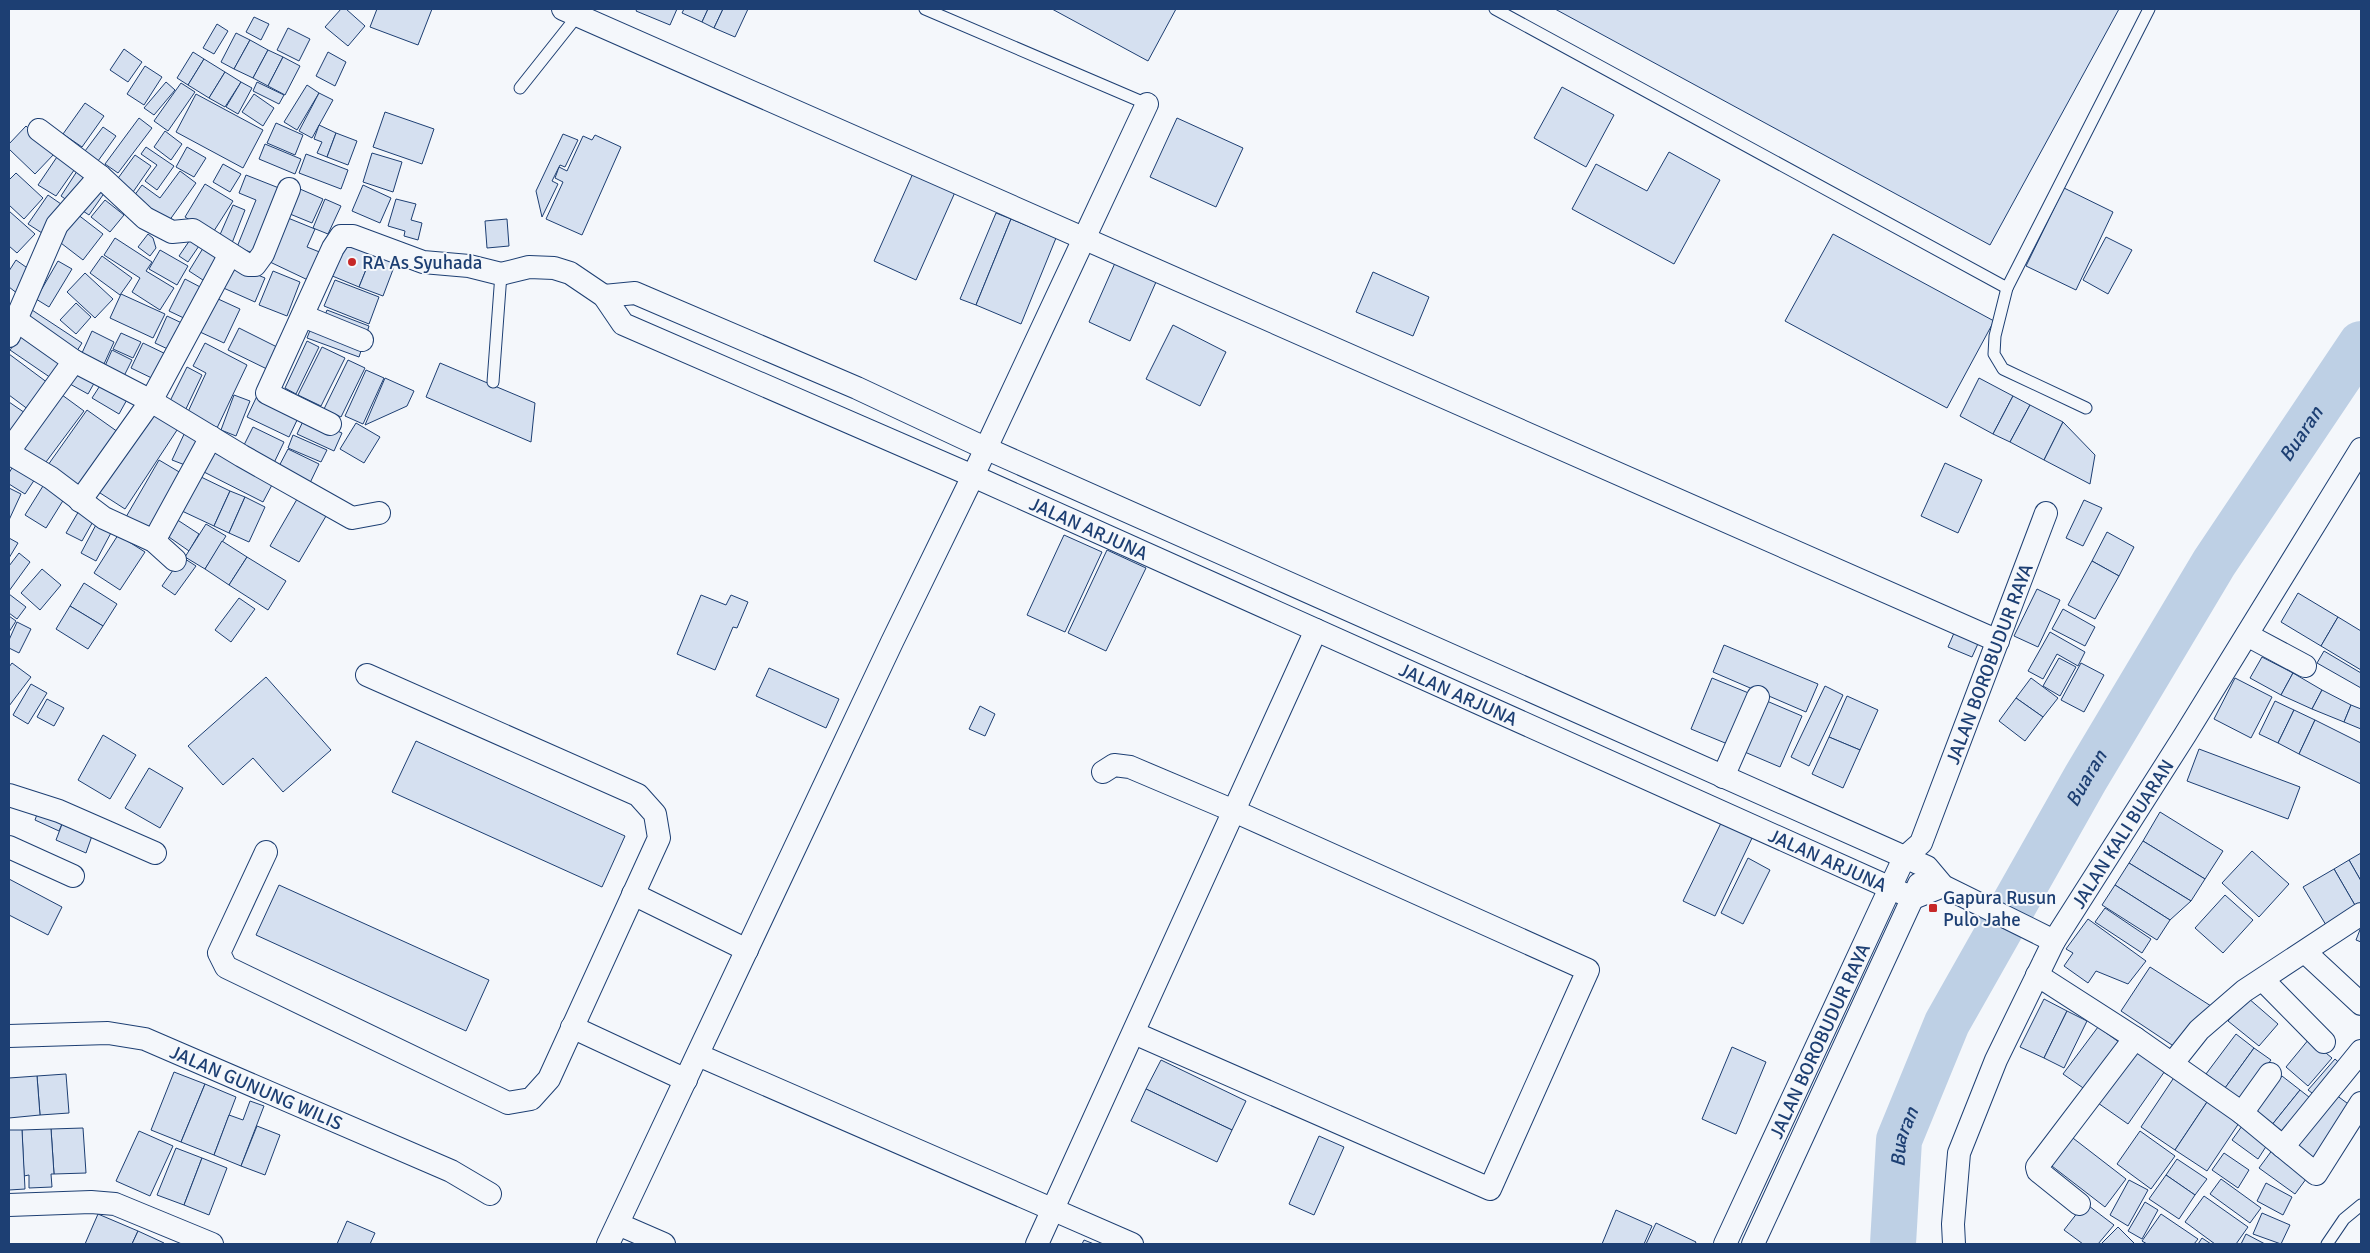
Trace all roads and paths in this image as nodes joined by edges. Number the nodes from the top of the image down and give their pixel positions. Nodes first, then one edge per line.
1 (925, 9) edge
2 (1495, 9) edge
3 (2149, 9) edge
4 (571, 12) edge
5 (520, 88) dead end
6 (1147, 104) joint
7 (39, 130) dead end
8 (100, 176) junction
9 (289, 189) dead end
10 (1085, 238) junction
11 (230, 254) junction
12 (501, 274) junction
13 (2007, 288) junction
14 (604, 296) junction
15 (303, 316) junction
16 (12, 328) edge
17 (362, 340) dead end
18 (74, 361) junction
19 (493, 382) dead end
20 (857, 388) junction
21 (151, 401) junction
22 (2086, 408) dead end
23 (844, 421) junction
24 (330, 424) dead end
25 (211, 437) junction
26 (985, 448) junction
27 (2361, 449) edge
28 (9, 452) edge
29 (973, 476) junction
30 (80, 501) junction
31 (379, 513) dead end
32 (2046, 513) dead end
33 (1191, 540) junction
34 (154, 541) junction
35 (174, 560) dead end
36 (1177, 567) junction
37 (1370, 620) junction
38 (1316, 630) junction
39 (2248, 635) junction
40 (1998, 640) junction
41 (1358, 648) junction
42 (2305, 666) dead end
43 (367, 675) dead end
44 (1507, 681) junction
45 (1758, 697) dead end
46 (1495, 710) junction
47 (1611, 727) junction
48 (1598, 756) junction
49 (1103, 772) dead end
50 (1723, 777) junction
51 (9, 795) edge
52 (1234, 811) junction
53 (1921, 843) junction
54 (9, 847) edge
55 (266, 852) dead end
56 (155, 853) dead end
57 (1904, 858) junction
58 (1926, 867) junction
59 (73, 876) dead end
60 (1891, 888) junction
61 (1951, 890) junction
62 (634, 894) junction
63 (1913, 898) junction
64 (2361, 914) edge
65 (2048, 937) junction
66 (747, 950) junction
67 (2306, 952) junction
68 (2037, 975) junction
69 (2263, 980) junction
70 (2361, 1004) edge
71 (572, 1027) junction
72 (1134, 1032) junction
73 (9, 1036) edge
74 (2135, 1038) junction
75 (2324, 1042) dead end
76 (698, 1055) junction
77 (2172, 1064) junction
78 (2358, 1065) edge
79 (2270, 1074) dead end
80 (686, 1080) junction
81 (2361, 1103) edge
82 (2242, 1113) junction
83 (2283, 1147) junction
84 (1769, 1149) junction
85 (1792, 1161) junction
86 (490, 1194) dead end
87 (2079, 1204) dead end
88 (9, 1205) edge
89 (2361, 1206) edge
90 (1052, 1209) junction
91 (618, 1224) junction
92 (660, 1243) edge
93 (212, 1244) edge
94 (608, 1244) edge
95 (1037, 1244) edge
96 (1132, 1244) edge
97 (1725, 1244) edge
98 (1753, 1244) edge
99 (1954, 1244) edge
100 (2327, 1244) edge

1 - 6 lane
2 - 13 lane
3 - 13 lane
4 - 5 lane
4 - 10 street
6 - 10 street
7 - 8 street
8 - 11 street
8 - 16 street
9 - 11 street
10 - 26 street
10 - 40 street
11 - 21 street
12 - 14 street
12 - 15 street
12 - 19 lane
13 - 22 lane
14 - 20 street, JALAN ARJUNA
14 - 23 street, JALAN ARJUNA
15 - 17 street
15 - 24 street
16 - 18 street
18 - 21 street
18 - 28 street
20 - 23 street
20 - 26 street, JALAN ARJUNA
21 - 25 street
21 - 30 street
23 - 29 street, JALAN ARJUNA
25 - 31 street
25 - 34 street
26 - 29 street
26 - 33 street, JALAN ARJUNA
27 - 39 street, JALAN KALI BUARAN
28 - 30 street
29 - 36 street, JALAN ARJUNA
29 - 66 street
30 - 34 street
32 - 40 street, JALAN BOROBUDUR RAYA
33 - 36 street
33 - 37 street, JALAN ARJUNA
34 - 35 street
36 - 38 street, JALAN ARJUNA
37 - 41 street
37 - 44 street, JALAN ARJUNA
38 - 41 street, JALAN ARJUNA
38 - 52 street
39 - 42 street
39 - 65 street, JALAN KALI BUARAN
40 - 53 street, JALAN BOROBUDUR RAYA
41 - 46 street, JALAN ARJUNA
43 - 62 street
44 - 46 street
44 - 47 street, JALAN ARJUNA
45 - 50 street
46 - 48 street, JALAN ARJUNA
47 - 48 street
47 - 50 street, JALAN ARJUNA
48 - 60 street, JALAN ARJUNA
49 - 52 street
50 - 57 street, JALAN ARJUNA
51 - 56 street
52 - 72 street
52 - 72 street
53 - 57 street, JALAN BOROBUDUR RAYA
53 - 58 street
54 - 59 street
55 - 71 street
57 - 58 street, JALAN ARJUNA
57 - 60 street, JALAN BOROBUDUR RAYA
58 - 61 street, JALAN ARJUNA
58 - 63 street, JALAN BOROBUDUR RAYA
60 - 63 street, JALAN ARJUNA
60 - 84 street, JALAN BOROBUDUR RAYA
61 - 63 street
61 - 65 street, JALAN ARJUNA
62 - 66 street
62 - 71 street
63 - 85 street, JALAN BOROBUDUR RAYA
64 - 67 street
65 - 68 street, JALAN KALI BUARAN
66 - 76 street
67 - 69 street
67 - 70 street
68 - 74 street
68 - 99 street, JALAN KALI BUARAN
69 - 75 street
69 - 77 street
71 - 80 street
72 - 90 street
73 - 86 street, JALAN GUNUNG WILIS
74 - 77 street
74 - 87 street
76 - 80 street
76 - 90 street
77 - 82 street
78 - 83 street
79 - 82 street
80 - 91 street
81 - 83 street
82 - 83 street
84 - 85 street
84 - 97 street, JALAN BOROBUDUR RAYA
85 - 98 street, JALAN BOROBUDUR RAYA
88 - 93 street
89 - 100 lane
90 - 95 street
90 - 96 street
91 - 92 street
91 - 94 street

